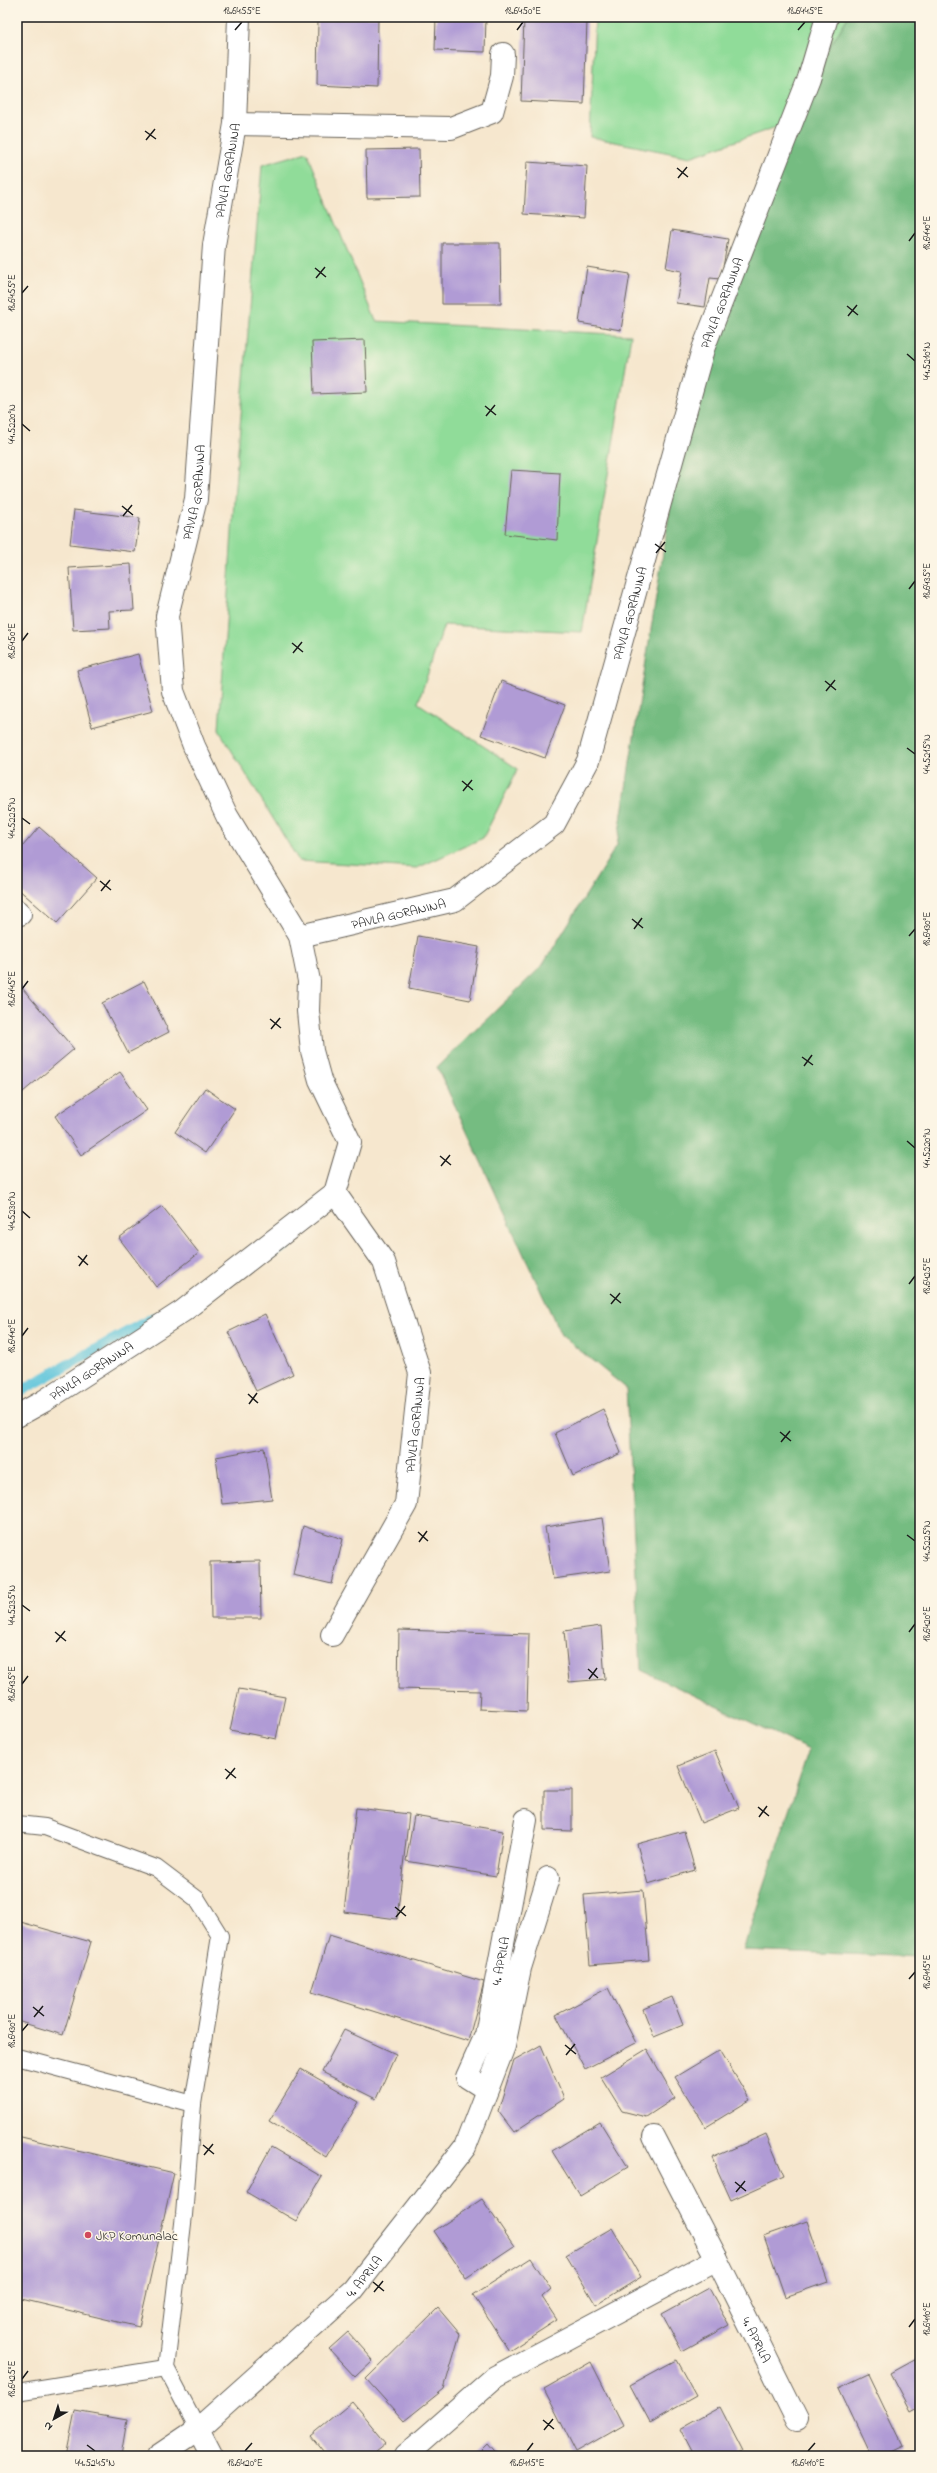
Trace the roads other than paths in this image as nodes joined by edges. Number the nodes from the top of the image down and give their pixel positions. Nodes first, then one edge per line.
1 (239, 17) edge
2 (827, 17) edge
3 (503, 54) dead end
4 (236, 124) junction
5 (300, 936) junction
6 (335, 1193) junction
7 (17, 1416) edge
8 (332, 1635) dead end
9 (526, 1820) dead end
10 (17, 1824) edge
11 (548, 1878) dead end
12 (17, 2057) edge
13 (486, 2089) junction
14 (193, 2104) junction
15 (654, 2137) dead end
16 (717, 2259) junction
17 (166, 2368) junction
18 (17, 2392) edge
19 (797, 2420) dead end
20 (198, 2429) junction
21 (158, 2456) edge
22 (212, 2456) edge
23 (405, 2456) edge

1 - 4 street, PAVLA GORANINA
2 - 5 street, PAVLA GORANINA
3 - 4 street
4 - 5 street, PAVLA GORANINA
5 - 6 street, PAVLA GORANINA
6 - 7 street, PAVLA GORANINA
6 - 8 street, PAVLA GORANINA
9 - 13 street, 4. APRILA
10 - 14 lane
11 - 13 street, 4. APRILA
12 - 14 lane
13 - 20 street, 4. APRILA
14 - 17 lane
15 - 16 street, 4. APRILA
16 - 19 street, 4. APRILA
16 - 23 street
17 - 18 lane
17 - 20 lane
20 - 21 street, 4. APRILA
20 - 22 street

